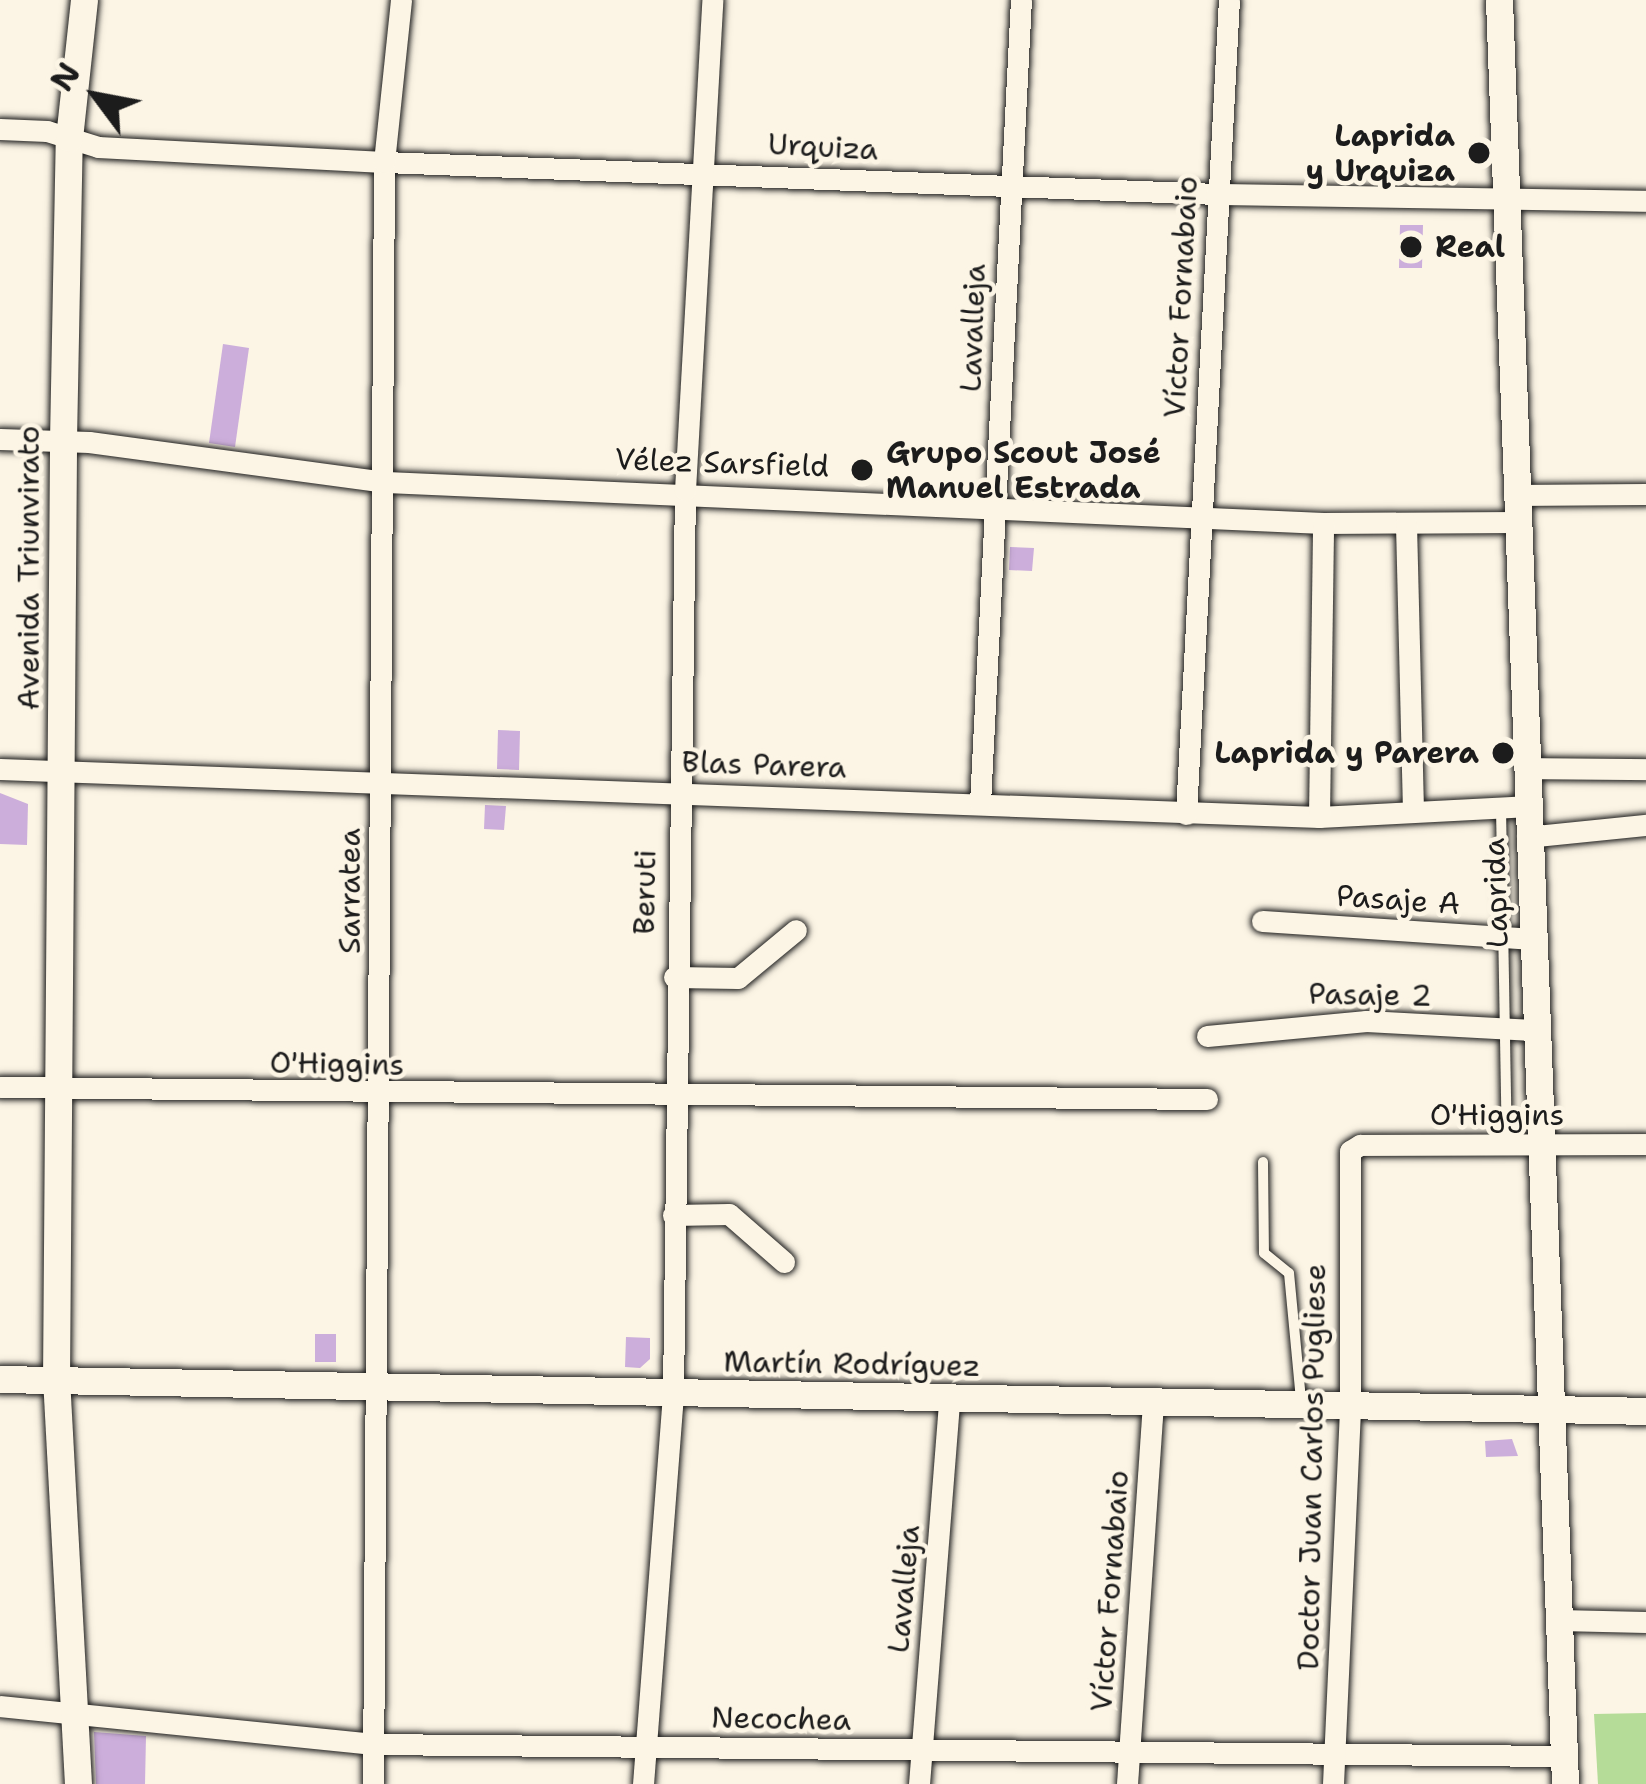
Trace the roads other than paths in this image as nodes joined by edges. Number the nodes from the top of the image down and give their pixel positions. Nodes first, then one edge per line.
1 (84, 0) edge
2 (401, 0) edge
3 (712, 0) edge
4 (1021, 0) edge
5 (1229, 0) edge
6 (1499, 0) edge
7 (0, 129) edge
8 (69, 138) junction
9 (384, 162) junction
10 (698, 171) junction
11 (1009, 185) junction
12 (1216, 194) junction
13 (1505, 200) junction
14 (1646, 201) edge
15 (0, 440) edge
16 (63, 440) junction
17 (386, 482) junction
18 (685, 490) junction
19 (1646, 494) edge
20 (996, 506) junction
21 (1516, 508) junction
22 (1200, 514) junction
23 (1323, 523) junction
24 (1406, 524) junction
25 (1526, 768) junction
26 (1646, 769) edge
27 (0, 770) edge
28 (61, 773) junction
29 (381, 782) junction
30 (676, 791) junction
31 (980, 803) junction
32 (1513, 807) junction
33 (1413, 808) junction
34 (1186, 814) junction
35 (1319, 818) junction
36 (1646, 825) edge
37 (1527, 837) junction
38 (1262, 921) dead end
39 (796, 930) dead end
40 (1517, 938) junction
41 (674, 977) junction
42 (1520, 1029) junction
43 (1207, 1036) dead end
44 (0, 1088) edge
45 (58, 1090) junction
46 (673, 1094) junction
47 (379, 1095) junction
48 (1207, 1099) dead end
49 (1646, 1144) edge
50 (1507, 1145) junction
51 (1539, 1146) junction
52 (1350, 1151) joint
53 (1263, 1162) dead end
54 (673, 1215) junction
55 (784, 1262) dead end
56 (0, 1379) edge
57 (56, 1382) junction
58 (379, 1390) junction
59 (674, 1393) junction
60 (949, 1400) junction
61 (1154, 1403) junction
62 (1301, 1406) junction
63 (1350, 1406) junction
64 (1551, 1409) junction
65 (1646, 1411) edge
66 (1559, 1620) junction
67 (1646, 1622) edge
68 (0, 1706) edge
69 (74, 1713) junction
70 (374, 1744) junction
71 (644, 1747) junction
72 (921, 1751) junction
73 (1128, 1753) junction
74 (1334, 1755) junction
75 (1564, 1770) edge
76 (78, 1784) edge
77 (373, 1784) edge
78 (643, 1784) edge
79 (919, 1784) edge
80 (1127, 1784) edge
81 (1333, 1784) edge

1 - 8 street, Avenida Triunvirato
2 - 9 street, Sarratea
3 - 10 street, Beruti
4 - 11 street, Lavalleja
5 - 12 street, Víctor Fornabaio
6 - 13 street, Laprida
7 - 8 street, Urquiza
8 - 9 street, Urquiza
8 - 16 street, Avenida Triunvirato
9 - 10 street, Urquiza
9 - 17 street, Sarratea
10 - 11 street, Urquiza
10 - 18 street, Beruti
11 - 12 street, Urquiza
11 - 20 street, Lavalleja
12 - 13 street, Urquiza
12 - 22 street, Víctor Fornabaio
13 - 14 street, Urquiza
13 - 21 street, Laprida
15 - 16 street, Vélez Sarsfield
16 - 17 street, Vélez Sarsfield
16 - 28 street, Avenida Triunvirato
17 - 18 street, Vélez Sarsfield
17 - 29 street, Sarratea
18 - 20 street, Vélez Sarsfield
18 - 30 street, Beruti
19 - 21 street, Vélez Sarsfield
20 - 22 street, Vélez Sarsfield
20 - 31 street, Lavalleja
21 - 24 street, Vélez Sarsfield
21 - 25 street, Laprida
22 - 23 street, Vélez Sarsfield
22 - 34 street, Víctor Fornabaio
23 - 24 street, Vélez Sarsfield
23 - 35 street
24 - 33 street
25 - 26 street
25 - 32 street, Laprida
27 - 28 street, Blas Parera
28 - 29 street, Blas Parera
28 - 45 street, Avenida Triunvirato
29 - 30 street, Blas Parera
29 - 47 street, Sarratea
30 - 31 street, Blas Parera
30 - 41 street, Beruti
31 - 34 street, Blas Parera
32 - 33 street, Blas Parera
32 - 37 street, Laprida
32 - 40 lane
33 - 35 street, Blas Parera
34 - 35 street, Blas Parera
36 - 37 street
37 - 40 street, Laprida
38 - 40 street, Pasaje A
39 - 41 street
40 - 42 street, Laprida
41 - 46 street, Beruti
42 - 43 street, Pasaje 2
42 - 50 lane
42 - 51 street, Laprida
44 - 45 street, O'Higgins
45 - 47 street, O'Higgins
45 - 57 street, Avenida Triunvirato
46 - 47 street, O'Higgins
46 - 48 street, O'Higgins
46 - 54 street, Beruti
47 - 58 street, Sarratea
49 - 51 street, O'Higgins
50 - 51 street, O'Higgins
50 - 52 street, O'Higgins
51 - 64 street, Laprida
52 - 63 street, Doctor Juan Carlos Pugliese
53 - 62 lane
54 - 55 street
54 - 59 street, Beruti
56 - 57 street, Martín Rodríguez
57 - 58 street, Martín Rodríguez
57 - 69 street, Avenida Triunvirato
58 - 59 street, Martín Rodríguez
58 - 70 street, Sarratea
59 - 60 street, Martín Rodríguez
59 - 71 street, Beruti
60 - 61 street, Martín Rodríguez
60 - 72 street, Lavalleja
61 - 62 street, Martín Rodríguez
61 - 73 street, Víctor Fornabaio
62 - 63 street, Martín Rodríguez
63 - 64 street, Martín Rodríguez
63 - 74 street, Doctor Juan Carlos Pugliese
64 - 65 street, Martín Rodríguez
64 - 66 street, Laprida
66 - 67 street
66 - 75 street, Laprida
68 - 69 street, Necochea
69 - 70 street, Necochea
69 - 76 street, Avenida Triunvirato
70 - 71 street, Necochea
70 - 77 street, Sarratea
71 - 72 street, Necochea
71 - 78 street, Beruti
72 - 73 street, Necochea
72 - 79 street, Lavalleja
73 - 74 street, Necochea
73 - 80 street, Víctor Fornabaio
74 - 75 street, Necochea
74 - 81 street, Doctor Juan Carlos Pugliese

